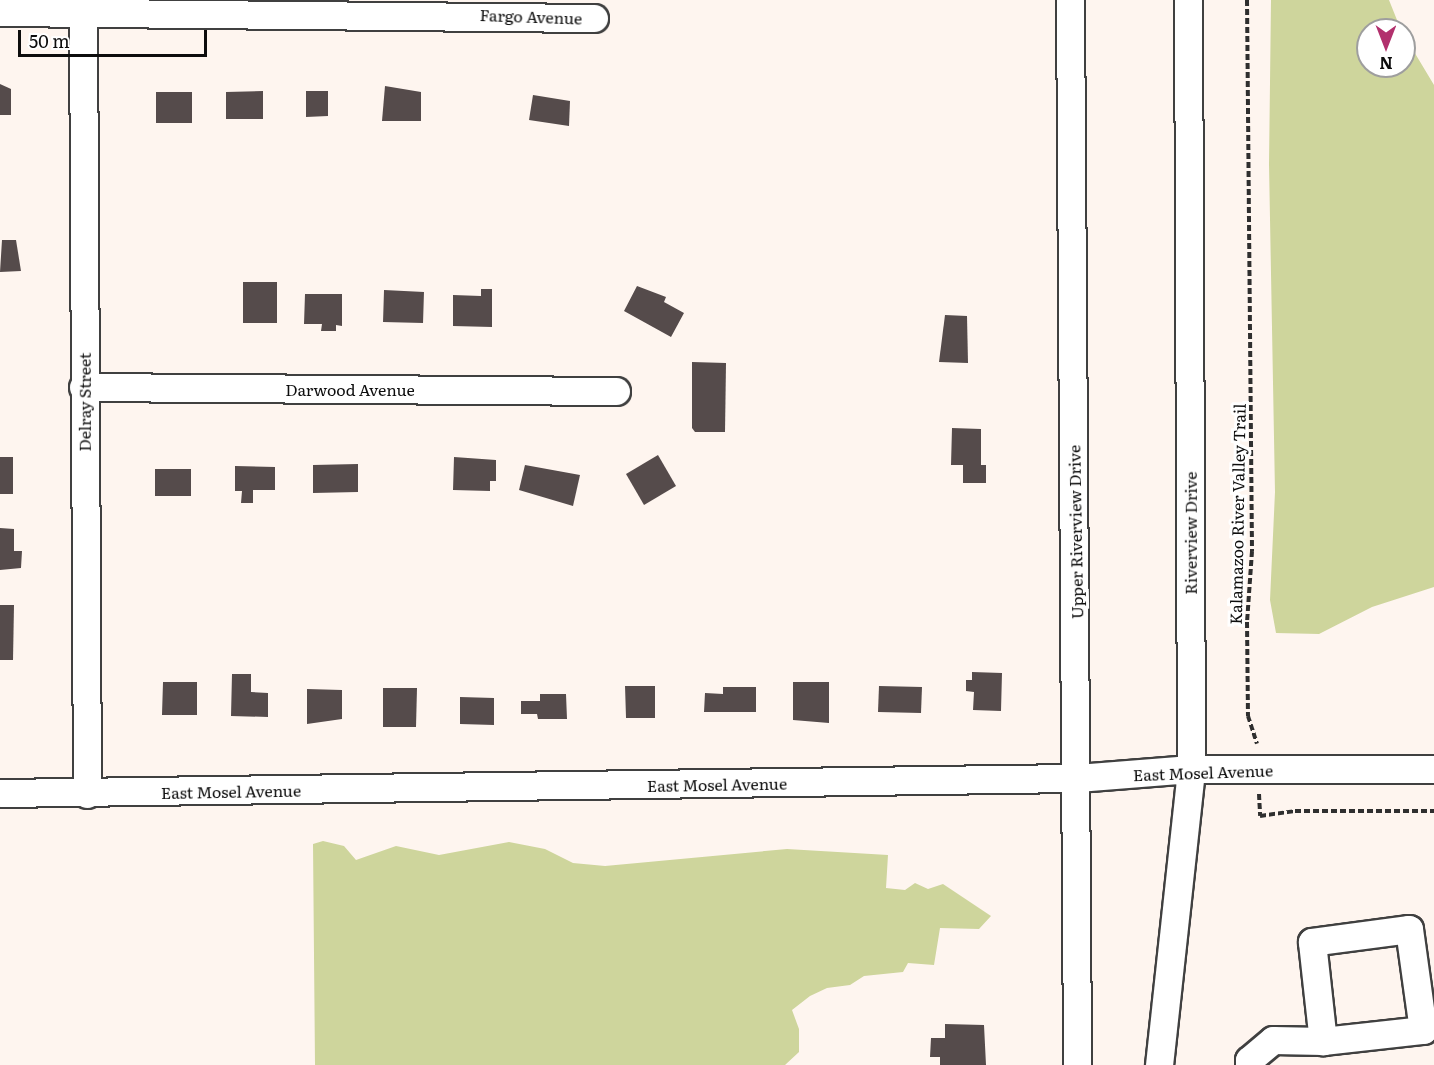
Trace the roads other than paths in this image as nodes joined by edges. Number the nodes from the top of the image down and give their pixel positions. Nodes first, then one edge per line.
1 (1070, 0) edge
2 (1188, 0) edge
3 (83, 11) junction
4 (0, 12) edge
5 (594, 18) dead end
6 (83, 387) junction
7 (616, 391) dead end
8 (1191, 769) junction
9 (1434, 769) edge
10 (1077, 778) junction
11 (0, 793) edge
12 (87, 794) junction
13 (1323, 1041) junction
14 (1077, 1065) edge
15 (1159, 1065) edge
16 (1249, 1065) edge

1 - 10 street, Upper Riverview Drive
2 - 8 street, Riverview Drive
3 - 4 street, Fargo Avenue
3 - 5 street, Fargo Avenue
3 - 6 street, Delray Street
6 - 7 street, Darwood Avenue
6 - 12 street, Delray Street
8 - 9 street, East Mosel Avenue
8 - 10 street, East Mosel Avenue
8 - 15 street, Riverview Drive
10 - 12 street, East Mosel Avenue
10 - 14 street, Upper Riverview Drive
11 - 12 street, East Mosel Avenue
13 - 13 street
13 - 16 street

